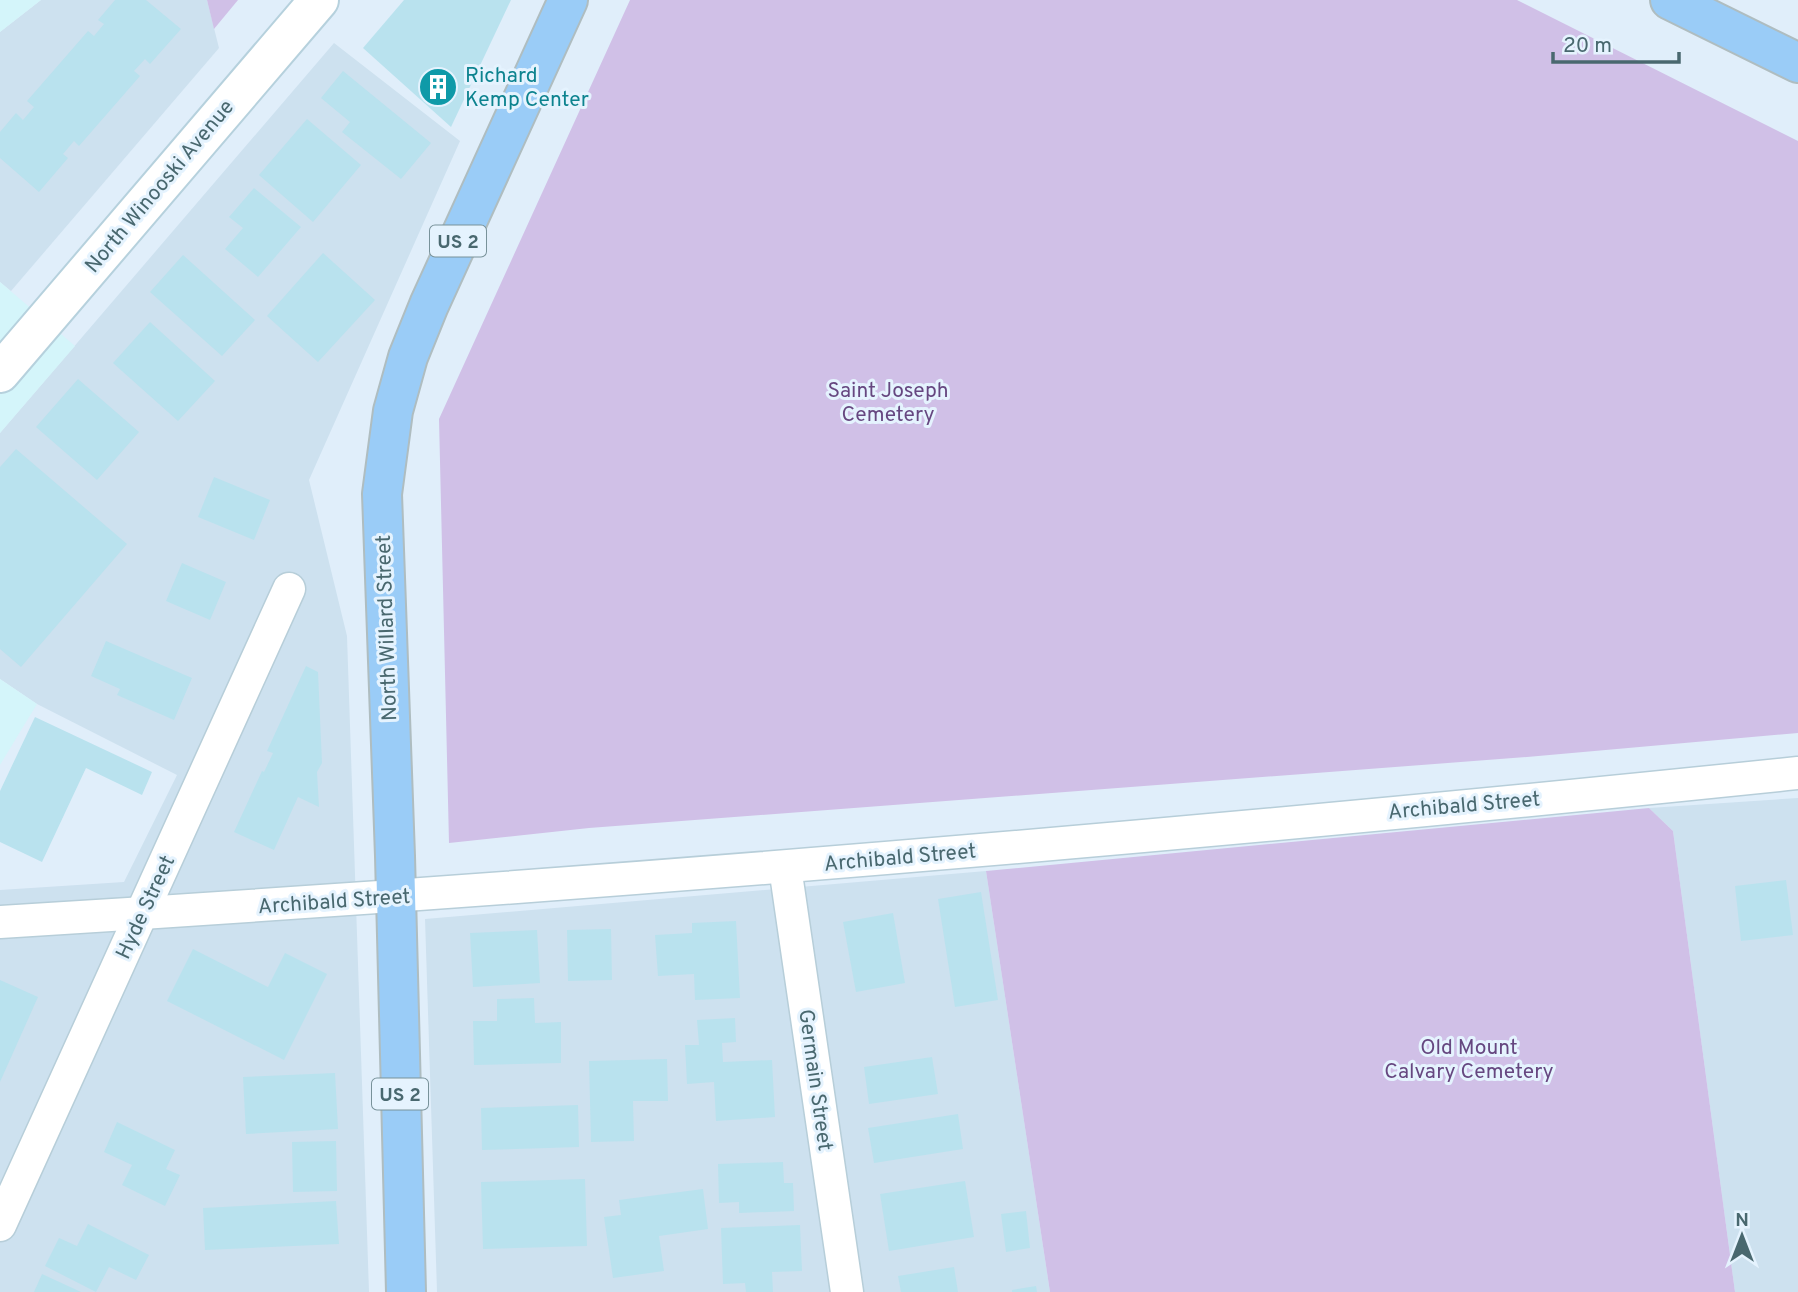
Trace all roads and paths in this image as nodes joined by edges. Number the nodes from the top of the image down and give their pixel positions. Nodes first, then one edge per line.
1 (320, 0) edge
2 (568, 0) edge
3 (1670, 0) edge
4 (1798, 63) edge
5 (0, 373) edge
6 (289, 589) dead end
7 (1798, 773) edge
8 (785, 867) junction
9 (395, 897) junction
10 (142, 913) junction
11 (0, 922) edge
12 (0, 1225) edge
13 (406, 1292) edge
14 (847, 1292) edge

1 - 5 main road, North Winooski Avenue
2 - 9 main road, North Willard Street / US 2
3 - 4 main road
6 - 10 street, Hyde Street
7 - 8 street, Archibald Street
8 - 9 street, Archibald Street
8 - 14 street, Germain Street
9 - 10 street, Archibald Street
9 - 13 main road, North Willard Street / US 2
10 - 11 street, Archibald Street
10 - 12 street, Hyde Street

